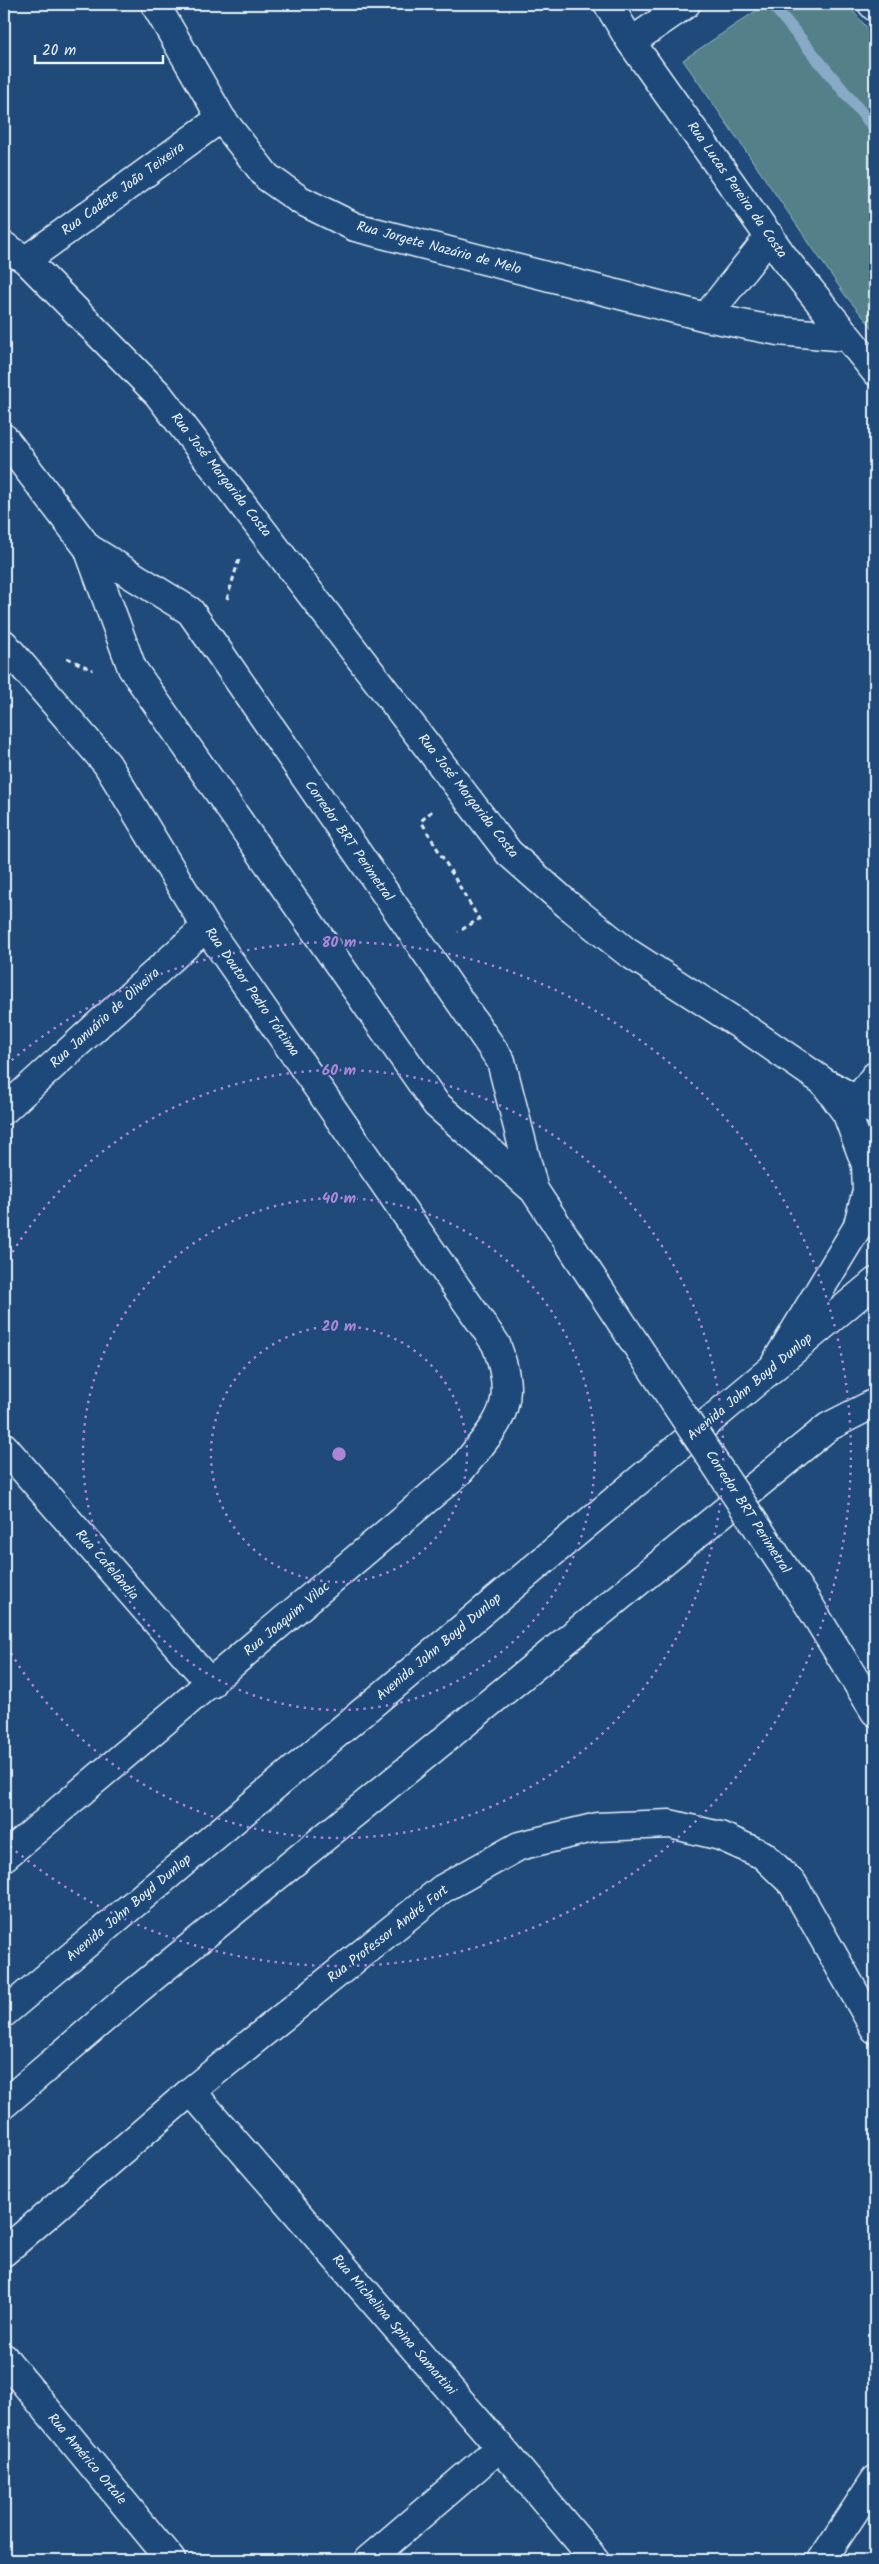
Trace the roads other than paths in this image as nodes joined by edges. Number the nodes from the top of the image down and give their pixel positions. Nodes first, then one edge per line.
1 (155, 4) edge
2 (608, 4) edge
3 (686, 4) edge
4 (872, 4) edge
5 (875, 7) edge
6 (631, 42) junction
7 (221, 118) junction
8 (770, 236) junction
9 (15, 253) edge
10 (706, 317) junction
11 (847, 337) junction
12 (875, 371) edge
13 (4, 438) edge
14 (88, 548) junction
15 (4, 644) edge
16 (206, 927) junction
17 (875, 1076) edge
18 (860, 1108) edge
19 (4, 1110) edge
20 (534, 1190) junction
21 (875, 1282) edge
22 (496, 1344) joint
23 (772, 1368) junction
24 (875, 1403) edge
25 (4, 1447) edge
26 (211, 1684) junction
27 (875, 1712) edge
28 (4, 1857) edge
29 (4, 2013) edge
30 (875, 2029) edge
31 (191, 2091) junction
32 (4, 2104) edge
33 (4, 2252) edge
34 (4, 2358) edge
35 (500, 2446) junction
36 (875, 2480) edge
37 (171, 2560) edge
38 (368, 2560) edge
39 (595, 2560) edge
40 (822, 2560) edge

1 - 7 street, Rua Jorgete Nazário de Melo
2 - 6 street, Rua Lucas Pereira da Costa
3 - 6 street
4 - 5 street
6 - 8 street, Rua Lucas Pereira da Costa
7 - 9 street, Rua Cadete João Teixeira
7 - 10 street, Rua Jorgete Nazário de Melo
8 - 10 street
8 - 11 street, Rua Lucas Pereira da Costa
9 - 18 street, Rua José Margarida Costa
10 - 11 street, Rua Jorgete Nazário de Melo
11 - 12 street, Rua Lucas Pereira da Costa
13 - 14 street, Corredor BRT Perimetral
14 - 20 street, Corredor BRT Perimetral
14 - 20 street, Corredor BRT Perimetral
15 - 16 street, Rua Doutor Pedro Tórtima
16 - 19 street, Rua Januário de Oliveira
16 - 22 street, Rua Doutor Pedro Tórtima
17 - 18 street
18 - 23 street
20 - 27 street, Corredor BRT Perimetral, bridge
21 - 23 street, Avenida John Boyd Dunlop
22 - 26 street, Rua Joaquim Vilac
23 - 29 street, Avenida John Boyd Dunlop
24 - 32 street
25 - 26 street, Rua Cafelândia
26 - 28 street, Rua Joaquim Vilac
30 - 31 street, Rua Professor André Fort
31 - 33 street, Rua Professor André Fort
31 - 35 street, Rua Michelina Spina Samartini
34 - 37 street, Rua Américo Ortale
35 - 38 street
35 - 39 street, Rua Michelina Spina Samartini
36 - 40 street

